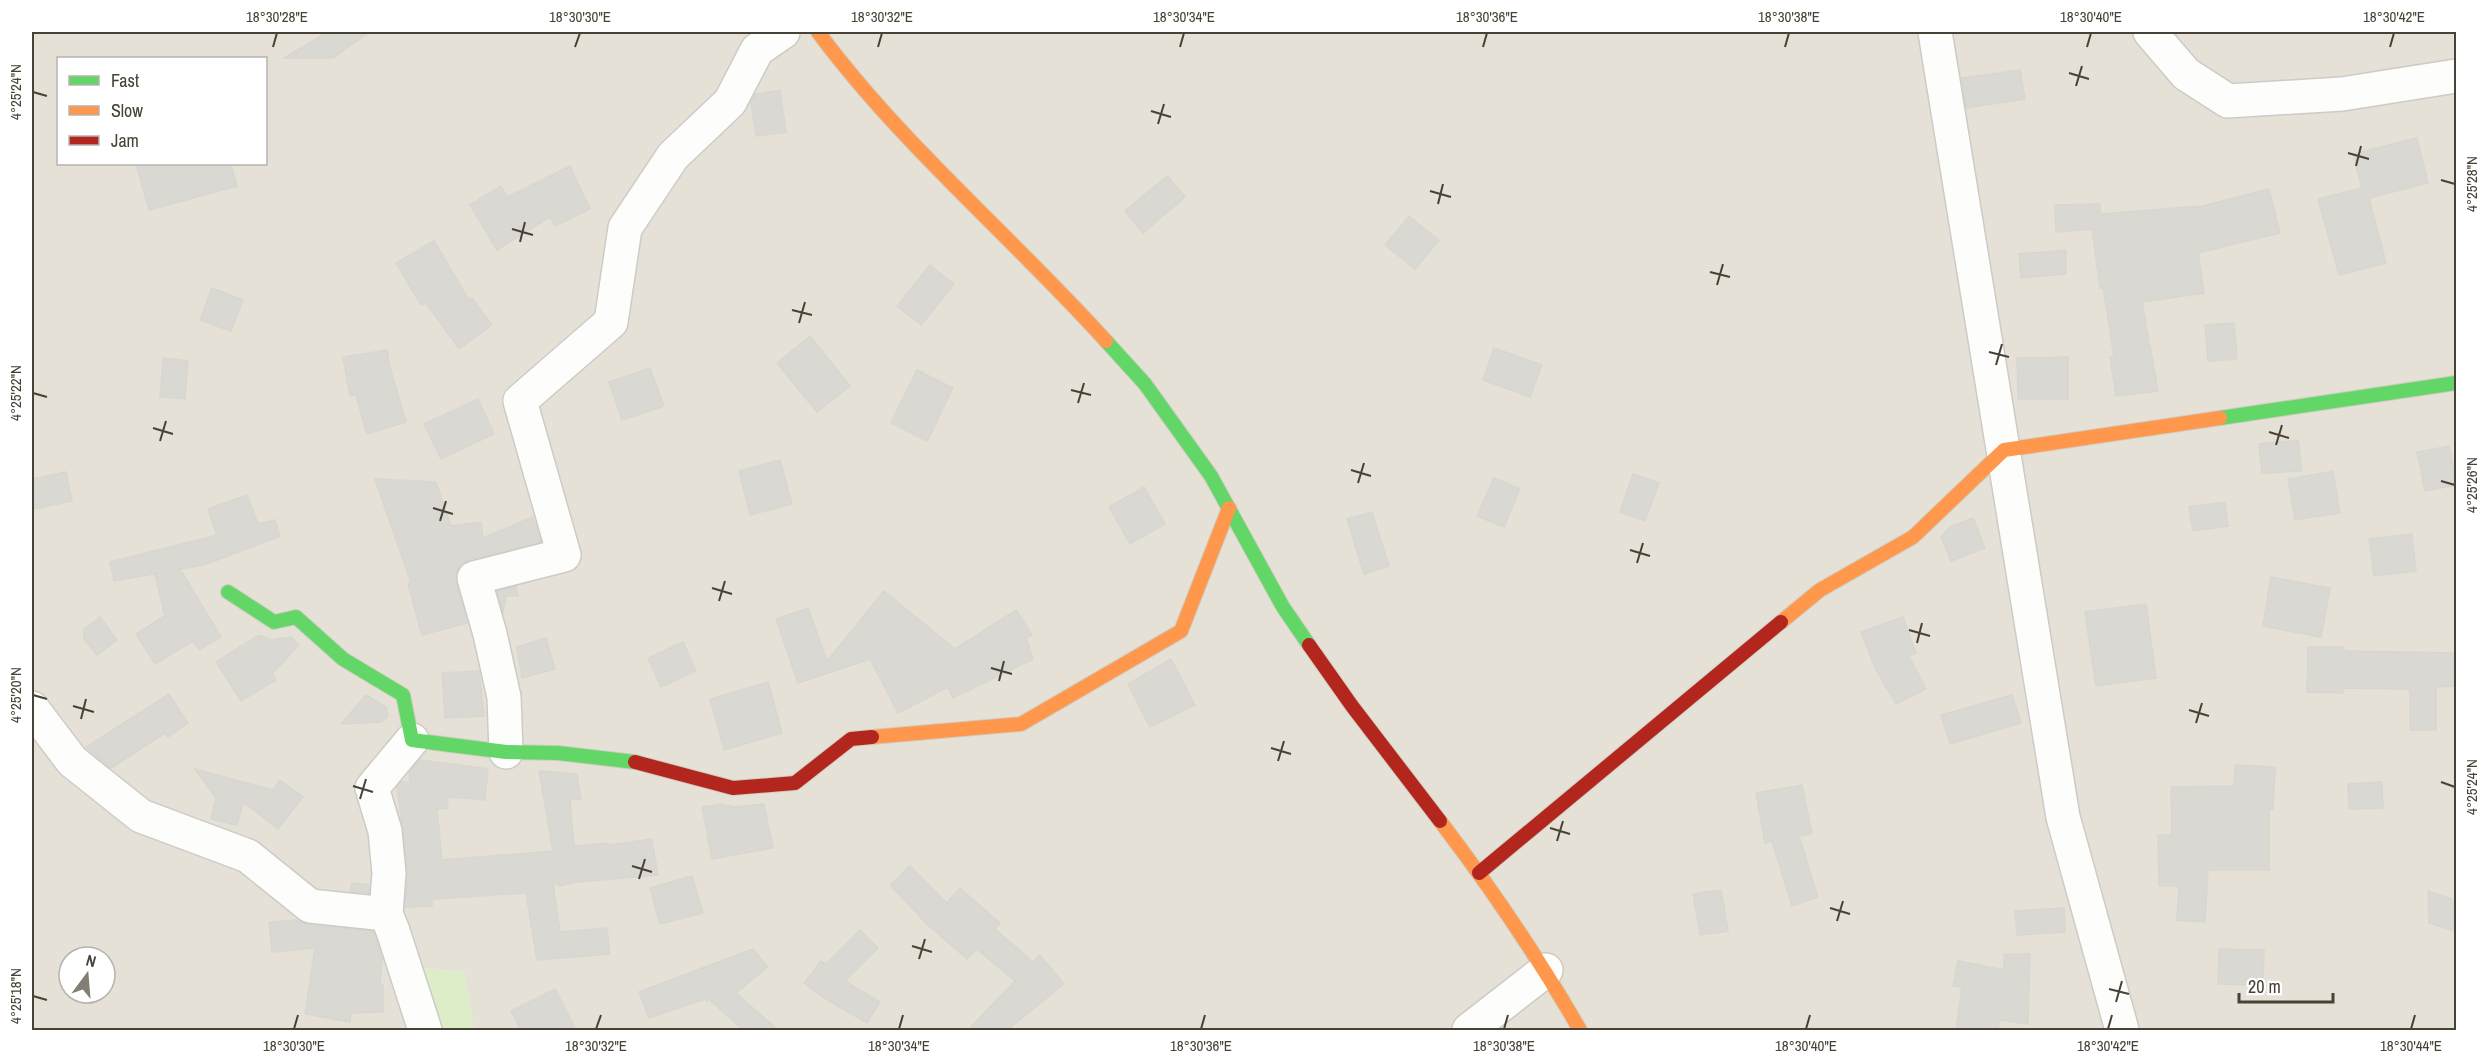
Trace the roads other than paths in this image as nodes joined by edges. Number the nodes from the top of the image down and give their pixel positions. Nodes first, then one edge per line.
1 (783, 32) edge
2 (818, 32) edge
3 (1935, 32) edge
4 (2150, 32) edge
5 (2457, 76) edge
6 (2457, 383) edge
7 (2004, 450) junction
8 (1228, 508) junction
9 (228, 592) dead end
10 (32, 708) edge
11 (412, 740) junction
12 (506, 752) junction
13 (1479, 873) junction
14 (386, 914) junction
15 (1546, 970) junction
16 (425, 1030) edge
17 (1469, 1030) edge
18 (1580, 1030) edge
19 (2122, 1030) edge

1 - 12 street
2 - 8 street
3 - 7 street
4 - 5 street
6 - 7 street
7 - 13 street
7 - 19 street
8 - 12 street
8 - 13 street
9 - 11 street
10 - 14 street
11 - 12 street
11 - 14 street
13 - 15 street
14 - 16 street
15 - 17 street
15 - 18 street

